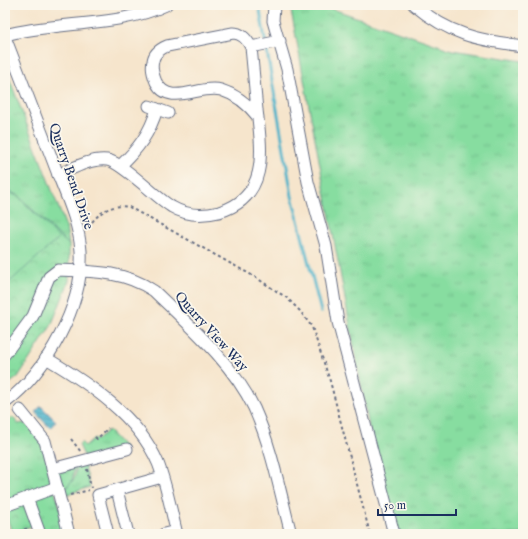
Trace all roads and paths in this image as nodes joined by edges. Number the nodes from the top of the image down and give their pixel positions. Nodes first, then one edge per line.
1 (166, 5) edge
2 (274, 5) edge
3 (414, 5) edge
4 (5, 36) edge
5 (270, 43) junction
6 (523, 46) edge
7 (251, 47) junction
8 (168, 113) dead end
9 (258, 117) junction
10 (120, 166) junction
11 (58, 175) junction
12 (92, 222) dead end
13 (81, 271) junction
14 (5, 354) edge
15 (46, 358) junction
16 (5, 403) edge
17 (20, 410) dead end
18 (108, 428) dead end
19 (95, 437) dead end
20 (127, 449) dead end
21 (52, 468) junction
22 (162, 477) junction
23 (92, 489) dead end
24 (116, 490) junction
25 (58, 492) junction
26 (27, 498) junction
27 (5, 506) edge
28 (5, 518) edge
29 (39, 529) edge
30 (177, 532) edge
31 (12, 534) edge
32 (69, 534) edge
33 (108, 534) edge
34 (128, 534) edge
35 (164, 534) edge
36 (291, 534) edge
37 (370, 534) edge
38 (394, 534) edge

1 - 4 street
2 - 5 street
3 - 6 street
4 - 11 street, Quarry Bend Drive
5 - 7 street
5 - 38 street
7 - 9 street
7 - 9 street
8 - 10 street
9 - 10 street
10 - 11 street
11 - 13 street, Quarry Bend Drive
12 - 37 path
13 - 14 street, Quarry View Way
13 - 15 street, Quarry Bend Drive
13 - 36 street, Quarry View Way
15 - 16 street, Quarry Bend Drive
15 - 22 street
17 - 21 street
18 - 19 path
20 - 21 street
21 - 25 street
22 - 24 street
22 - 30 street
23 - 25 path
24 - 33 street
24 - 34 street
25 - 26 street
25 - 32 street
26 - 27 street
26 - 29 street
28 - 31 path
29 - 31 path
30 - 35 street

